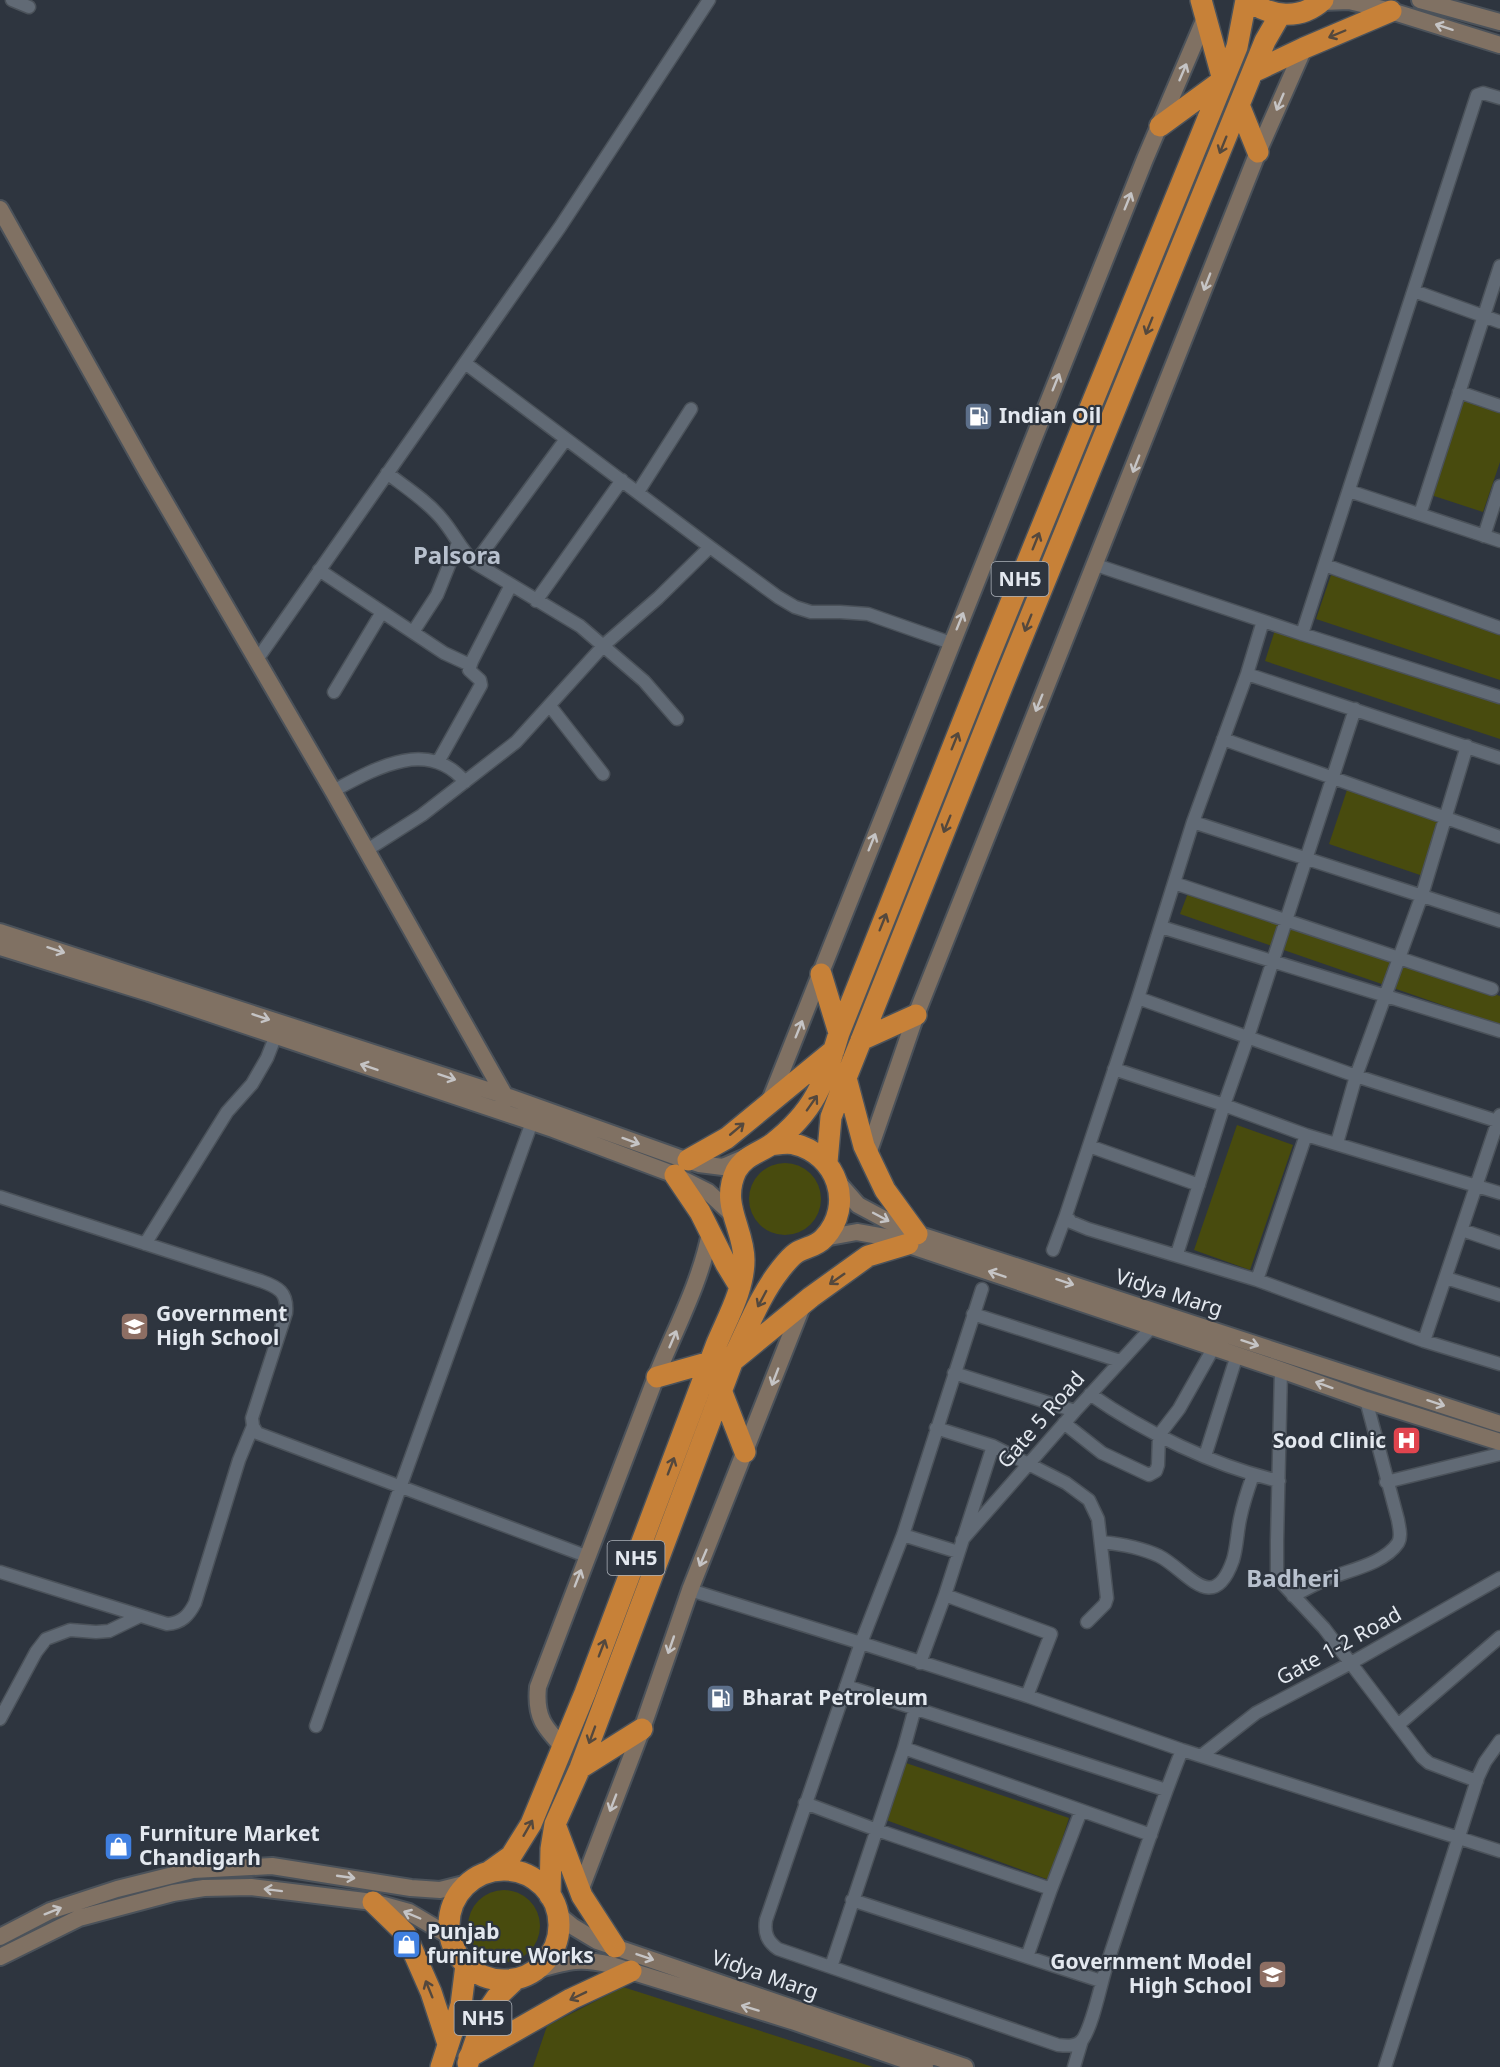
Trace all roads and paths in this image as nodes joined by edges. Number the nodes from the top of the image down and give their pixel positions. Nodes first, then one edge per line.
1 (12, 0) edge
2 (709, 0) edge
3 (1246, 0) edge
4 (1420, 0) edge
5 (1322, 1) edge
6 (29, 7) dead end
7 (1204, 8) edge
8 (1391, 11) junction
9 (1280, 15) junction
10 (1500, 22) edge
11 (1500, 45) edge
12 (1304, 48) junction
13 (1252, 72) junction
14 (1223, 80) junction
15 (1500, 98) edge
16 (1239, 105) junction
17 (1160, 126) junction
18 (1258, 152) junction
19 (0, 208) edge
20 (1500, 266) edge
21 (1414, 291) junction
22 (1484, 317) junction
23 (1500, 322) edge
24 (465, 363) junction
25 (1459, 392) junction
26 (1500, 406) edge
27 (692, 409) dead end
28 (566, 439) junction
29 (387, 473) junction
30 (622, 480) junction
31 (1500, 486) edge
32 (1349, 491) junction
33 (638, 492) junction
34 (1419, 514) junction
35 (1484, 536) junction
36 (1500, 541) edge
37 (458, 543) junction
38 (710, 547) junction
39 (475, 563) junction
40 (1096, 565) junction
41 (1325, 565) junction
42 (319, 570) junction
43 (511, 585) junction
44 (536, 601) junction
45 (382, 612) junction
46 (1263, 621) junction
47 (1500, 628) edge
48 (413, 632) junction
49 (1302, 634) junction
50 (951, 643) junction
51 (604, 645) junction
52 (256, 661) junction
53 (470, 665) junction
54 (1247, 674) junction
55 (334, 692) dead end
56 (1500, 697) edge
57 (550, 706) junction
58 (1355, 709) junction
59 (677, 719) dead end
60 (1223, 739) junction
61 (1467, 746) junction
62 (1500, 758) edge
63 (438, 762) junction
64 (603, 774) dead end
65 (1332, 778) junction
66 (465, 783) junction
67 (333, 791) junction
68 (1444, 818) junction
69 (1193, 822) junction
70 (1500, 837) edge
71 (367, 850) junction
72 (1306, 860) junction
73 (1174, 884) junction
74 (1422, 896) junction
75 (1286, 921) junction
76 (1500, 921) edge
77 (1161, 927) junction
78 (0, 932) edge
79 (0, 947) edge
80 (1398, 958) junction
81 (1273, 961) junction
82 (821, 974) junction
83 (1492, 989) dead end
84 (1384, 996) junction
85 (1138, 998) junction
86 (916, 1015) junction
87 (1500, 1031) edge
88 (276, 1035) junction
89 (1248, 1037) junction
90 (861, 1040) junction
91 (837, 1041) junction
92 (1114, 1069) junction
93 (1356, 1076) junction
94 (846, 1078) junction
95 (769, 1102) junction
96 (503, 1104) junction
97 (1224, 1105) junction
98 (532, 1122) junction
99 (1498, 1125) edge
100 (1305, 1135) junction
101 (1337, 1143) junction
102 (771, 1145) junction
103 (1089, 1146) junction
104 (868, 1154) junction
105 (749, 1156) junction
106 (682, 1168) junction
107 (832, 1171) junction
108 (1199, 1185) junction
109 (1477, 1187) junction
110 (1500, 1193) edge
111 (0, 1197) edge
112 (1066, 1215) junction
113 (735, 1221) junction
114 (1462, 1230) junction
115 (710, 1233) junction
116 (824, 1238) junction
117 (912, 1239) junction
118 (1500, 1243) edge
119 (145, 1244) junction
120 (1053, 1250) dead end
121 (1177, 1254) junction
122 (1446, 1278) junction
123 (1257, 1280) junction
124 (740, 1287) junction
125 (982, 1289) dead end
126 (1500, 1295) edge
127 (804, 1303) junction
128 (973, 1314) junction
129 (1152, 1327) junction
130 (1424, 1341) junction
131 (1214, 1347) junction
132 (1237, 1355) junction
133 (732, 1361) junction
134 (1120, 1361) junction
135 (710, 1362) junction
136 (1500, 1364) edge
137 (1281, 1370) junction
138 (954, 1373) junction
139 (657, 1377) junction
140 (721, 1390) junction
141 (1090, 1394) junction
142 (1366, 1400) junction
143 (1075, 1411) junction
144 (1064, 1423) junction
145 (1500, 1424) edge
146 (253, 1426) junction
147 (936, 1428) junction
148 (1159, 1435) junction
149 (1500, 1442) edge
150 (993, 1446) junction
151 (745, 1452) junction
152 (1500, 1454) edge
153 (1205, 1456) junction
154 (1028, 1463) junction
155 (1253, 1475) junction
156 (1279, 1480) junction
157 (1386, 1482) junction
158 (401, 1485) junction
159 (903, 1535) junction
160 (1101, 1542) junction
161 (960, 1546) junction
162 (586, 1556) junction
163 (0, 1572) edge
164 (1500, 1578) edge
165 (690, 1590) junction
166 (945, 1595) junction
167 (1293, 1596) junction
168 (140, 1616) junction
169 (1088, 1622) dead end
170 (1500, 1637) edge
171 (861, 1643) junction
172 (920, 1663) junction
173 (1352, 1663) junction
174 (846, 1686) junction
175 (1027, 1696) junction
176 (915, 1708) junction
177 (0, 1719) edge
178 (1398, 1725) junction
179 (316, 1726) dead end
180 (642, 1729) junction
181 (1500, 1741) edge
182 (563, 1747) junction
183 (904, 1748) junction
184 (1182, 1750) junction
185 (1201, 1756) junction
186 (580, 1768) junction
187 (1477, 1782) junction
188 (1166, 1790) junction
189 (806, 1803) junction
190 (1081, 1811) junction
191 (555, 1824) junction
192 (877, 1830) junction
193 (1151, 1835) junction
194 (1459, 1838) junction
195 (1500, 1851) edge
196 (490, 1871) junction
197 (468, 1883) junction
198 (1051, 1889) junction
199 (580, 1891) junction
200 (852, 1900) junction
201 (373, 1902) junction
202 (553, 1904) junction
203 (448, 1935) junction
204 (0, 1937) edge
205 (615, 1947) junction
206 (0, 1957) edge
207 (1027, 1957) junction
208 (466, 1965) junction
209 (831, 1967) junction
210 (536, 1970) junction
211 (631, 1971) junction
212 (516, 1979) junction
213 (1101, 1981) junction
214 (1082, 2040) junction
215 (448, 2044) junction
216 (468, 2062) edge
217 (441, 2067) edge
218 (925, 2067) edge
219 (965, 2067) edge
220 (1074, 2067) edge
221 (1385, 2067) edge

1 - 6 street
2 - 24 street
3 - 9 highway, NH5
3 - 14 highway, NH5
4 - 10 main road
5 - 8 main road
5 - 9 highway
7 - 14 highway
17 -> 7 main road
11 -> 8 main road
8 -> 12 highway
9 - 13 highway, NH5
12 - 13 highway
12 -> 18 main road
13 - 16 highway, NH5
14 - 17 highway
91 -> 14 highway, NH5
15 - 21 street
16 - 18 highway
16 -> 90 highway, NH5
50 -> 17 main road
18 -> 40 main road
19 - 52 main road
20 - 22 street
21 - 22 street
21 - 32 street
22 - 23 street
22 - 25 street
24 - 28 street
24 - 29 street
25 - 26 street
25 - 34 street
27 - 33 street
28 - 30 street
28 - 39 street
29 - 37 street
29 - 42 street
30 - 33 street
30 - 44 street
31 - 35 street
32 - 34 street
32 - 41 street
33 - 38 street
34 - 35 street
35 - 36 street
37 - 39 street
37 - 48 street
38 - 50 street
38 - 51 street
39 - 43 street
40 - 46 street
40 -> 86 main road
41 - 47 street
41 - 49 street
42 - 45 street
42 - 52 street
43 - 44 street
43 - 53 street
44 - 51 street
45 - 48 street
45 - 55 street
46 - 49 street
46 - 54 street
48 - 53 street
49 - 56 street
82 -> 50 main road
51 - 57 street
51 - 59 street
52 - 67 main road
53 - 63 street
54 - 58 street
54 - 60 street
57 - 64 street
57 - 66 street
58 - 61 street
58 - 65 street
60 - 65 street
60 - 69 street
61 - 62 street
61 - 68 street
63 - 66 street
63 - 67 street
65 - 68 street
65 - 72 street
66 - 71 street
67 - 71 main road
68 - 70 street
68 - 74 street
69 - 72 street
69 - 73 street
71 - 96 main road
72 - 74 street
72 - 75 street
73 - 75 street
73 - 77 street
74 - 76 street
74 - 80 street
75 - 80 street
75 - 81 street
77 - 81 street
77 - 85 street
78 -> 96 main road
79 - 88 main road
80 - 83 street
80 - 84 street
81 - 84 street
81 - 89 street
82 - 91 highway
95 -> 82 main road
84 - 87 street
84 - 93 street
85 - 89 street
85 - 92 street
86 - 90 highway
86 - 104 main road
96 -> 88 main road
88 - 119 street
89 - 93 street
89 - 97 street
90 - 94 highway, NH5
91 - 95 highway
102 -> 91 highway, NH5
92 - 97 street
92 - 103 street
93 - 99 street
93 - 101 street
94 - 104 highway
94 - 107 highway, NH5
106 -> 95 highway
96 - 98 main road
96 -> 106 main road
97 - 100 street
97 - 108 street
98 - 106 main road
98 - 158 street
99 - 109 street
100 - 101 street
100 - 123 street
101 - 109 street
102 - 105 highway, NH5
102 - 107 highway
103 - 108 street
103 - 112 street
104 - 117 highway
105 - 106 main road
105 - 113 highway, NH5
106 - 113 main road
106 - 115 highway
107 - 116 highway, NH5
107 -> 117 main road, Vidya Marg
108 - 121 street
109 - 110 street
109 - 114 street
111 - 119 street
112 - 120 street
112 - 121 street
113 - 124 highway, NH5
114 - 118 street
114 - 122 street
115 - 124 highway
139 -> 115 main road
116 - 117 main road, Vidya Marg
116 -> 133 highway, NH5 / NH5
117 -> 127 highway
129 -> 117 main road, Vidya Marg
117 -> 145 main road, Vidya Marg
119 - 146 street
121 - 123 street
122 - 126 street
122 - 130 street
123 - 130 street
124 - 135 highway, NH5
125 - 128 street
127 - 133 highway
127 -> 151 main road
128 - 134 street
128 - 138 street
129 - 131 main road, Vidya Marg
129 - 134 street, Gate 5 Road
130 - 136 street
131 - 132 main road, Vidya Marg
131 - 148 street
132 - 137 main road, Vidya Marg
132 - 153 street
133 - 140 highway, NH5 / NH5
134 - 141 street, Gate 5 Road
135 - 139 highway
182 -> 135 highway, NH5
142 -> 137 main road, Vidya Marg
137 - 156 street
138 - 143 street
138 - 147 street
139 - 162 main road
140 - 151 highway
140 -> 186 highway, NH5 / NH5
141 - 143 street, Gate 5 Road
141 - 148 street
142 - 149 main road, Vidya Marg
142 - 157 street
143 - 144 street, Gate 5 Road
144 - 148 street
144 - 154 street, Gate 5 Road
146 - 158 street
146 - 168 street
147 - 150 street
147 - 159 street
148 - 153 street
150 - 154 street
150 - 161 street
151 -> 165 main road
152 - 157 street
153 - 155 street
154 - 160 street
154 - 161 street, Gate 5 Road
155 - 156 street
155 - 160 street
156 - 167 street
157 - 167 street
158 - 162 street
158 - 179 street
159 - 161 street
159 - 171 street
160 - 169 street
161 - 166 street
182 -> 162 main road
163 - 168 street
164 - 173 street, Gate 1-2 Road
165 - 171 street
165 -> 180 main road
166 - 172 street
166 - 175 street
167 - 173 street
168 - 177 street
170 - 178 street
171 - 172 street
171 - 174 street
172 - 175 street
173 - 178 street
173 - 185 street, Gate 1-2 Road
174 - 176 street
174 - 189 street
175 - 184 street
176 - 183 street
176 - 188 street
178 - 187 street
180 - 186 highway
180 -> 199 main road
181 - 187 street
196 -> 182 highway, NH5
183 - 190 street
183 - 192 street
184 - 185 street
184 - 188 street
185 - 194 street
186 - 191 highway, NH5 / NH5
187 - 194 street
188 - 193 street
189 - 192 street
189 - 209 street
190 - 193 street
190 - 198 street
191 - 199 highway
191 - 202 highway, NH5 / NH5
192 - 198 street
192 - 200 street
193 - 213 street
194 - 195 street
194 - 221 street
196 - 197 highway, NH5
196 - 202 highway
197 - 203 highway, NH5
204 -> 197 main road
198 - 207 street
199 - 205 highway
200 - 207 street
200 - 209 street
203 -> 201 main road
201 -> 206 main road
215 -> 201 highway
202 - 205 main road, Vidya Marg
202 - 210 highway, NH5
203 - 208 highway
205 -> 219 main road, Vidya Marg
207 - 213 street
208 - 212 highway, NH5
208 - 215 highway, NH5 / NH5
209 - 214 street
210 - 211 main road, Vidya Marg
210 - 212 highway, NH5
211 -> 216 highway
218 -> 211 main road, Vidya Marg
212 - 216 highway, NH5 / NH5
213 - 214 street
214 - 220 street
215 - 217 highway, NH5 / NH5

